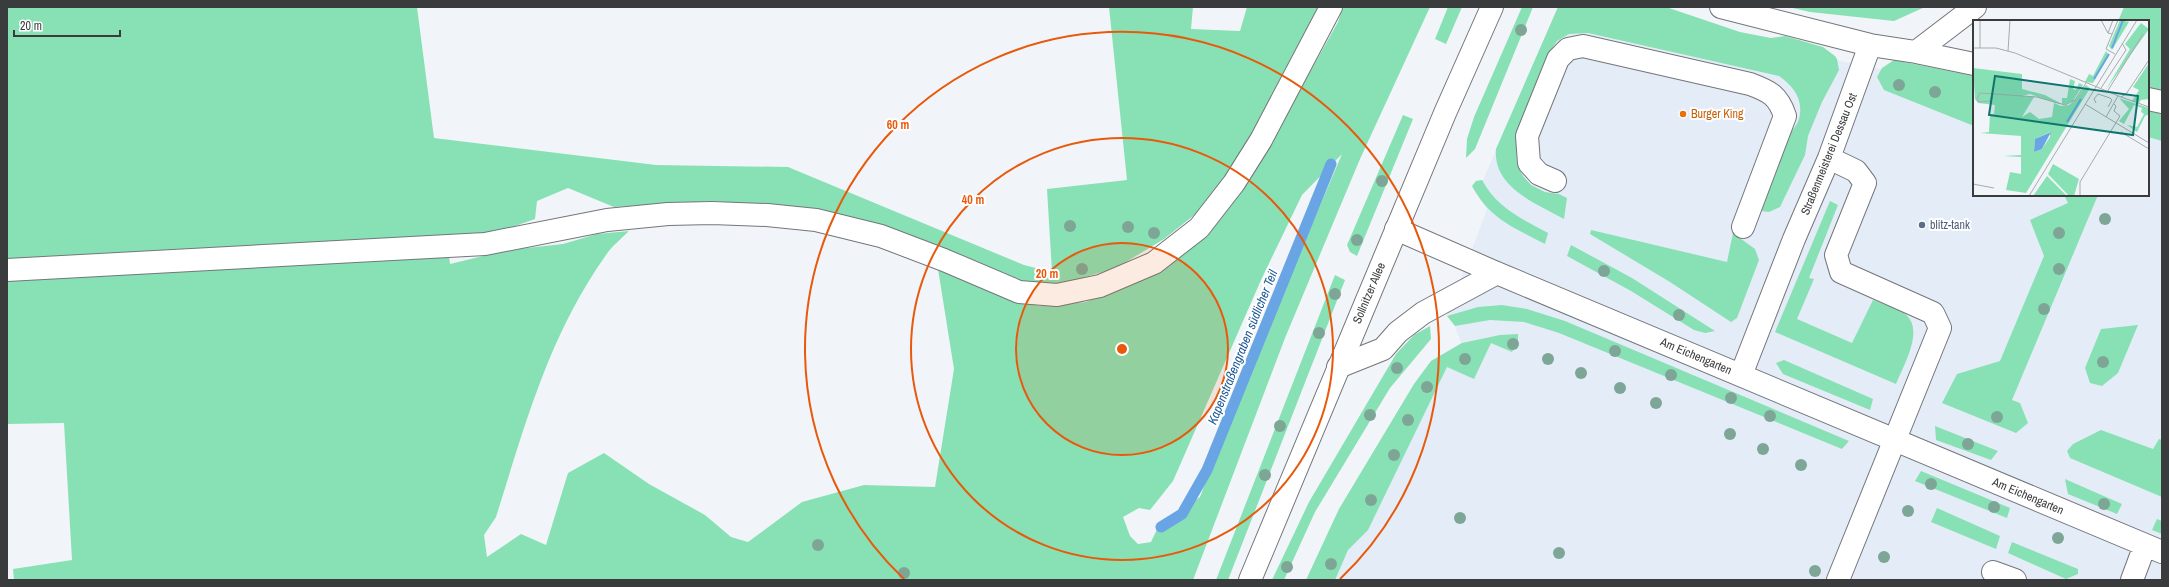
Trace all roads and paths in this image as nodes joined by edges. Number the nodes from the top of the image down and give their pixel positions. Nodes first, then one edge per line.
1 (1332, 7) edge
2 (1492, 7) edge
3 (1721, 7) edge
4 (1976, 7) edge
5 (1870, 45) junction
6 (1916, 52) junction
7 (1973, 64) edge
8 (2149, 100) edge
9 (2162, 102) edge
10 (1829, 158) junction
11 (1554, 181) dead end
12 (1743, 227) dead end
13 (1396, 229) junction
14 (7, 270) edge
15 (1497, 273) junction
16 (1338, 367) junction
17 (1741, 375) junction
18 (1895, 441) junction
19 (2153, 549) edge
20 (1993, 572) dead end
21 (1250, 580) edge
22 (1838, 580) edge
23 (2015, 580) edge
24 (2132, 580) edge

1 - 14 street
2 - 13 street, Sollnitzer Allee
3 - 5 street
4 - 6 street
5 - 6 street
5 - 10 street, Straßenmeisterei Dessau Ost
6 - 7 street
8 - 9 street
10 - 17 street, Straßenmeisterei Dessau Ost
10 - 18 street
11 - 12 street
13 - 15 street, Am Eichengarten
13 - 16 street, Sollnitzer Allee
15 - 16 street
15 - 17 street, Am Eichengarten
16 - 21 street, Sollnitzer Allee
17 - 18 street, Am Eichengarten
18 - 19 street, Am Eichengarten
18 - 22 street
19 - 24 street
20 - 23 street

